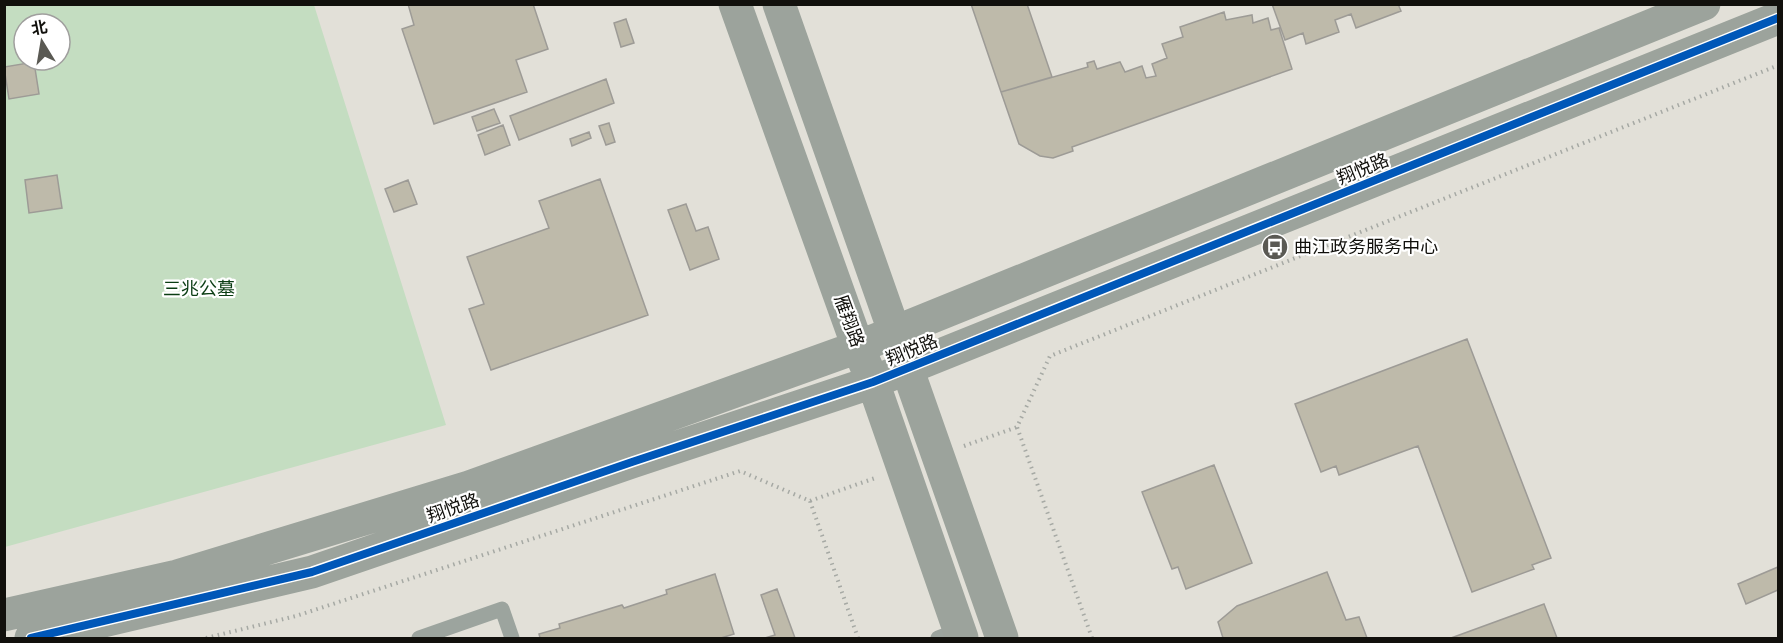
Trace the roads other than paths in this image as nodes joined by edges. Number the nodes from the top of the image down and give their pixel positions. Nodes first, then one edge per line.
1 (735, 4) edge
2 (779, 4) edge
3 (1704, 4) edge
4 (1779, 18) edge
5 (895, 333) junction
6 (858, 347) junction
7 (909, 368) junction
8 (873, 382) junction
9 (4, 615) edge
10 (953, 636) edge
11 (32, 639) edge
12 (419, 639) edge
13 (512, 639) edge
14 (1002, 639) edge

1 - 6 street, 雁翔路
2 - 5 street
3 - 5 street, 翔悦路
4 - 7 street, 翔悦路
5 - 6 street, 翔悦路
5 - 7 street
6 - 8 street, 雁翔路
6 - 9 street, 翔悦路
7 - 8 street, 翔悦路
7 - 14 street
8 - 10 street, 雁翔路
8 - 11 street, 翔悦路
12 - 13 lane

